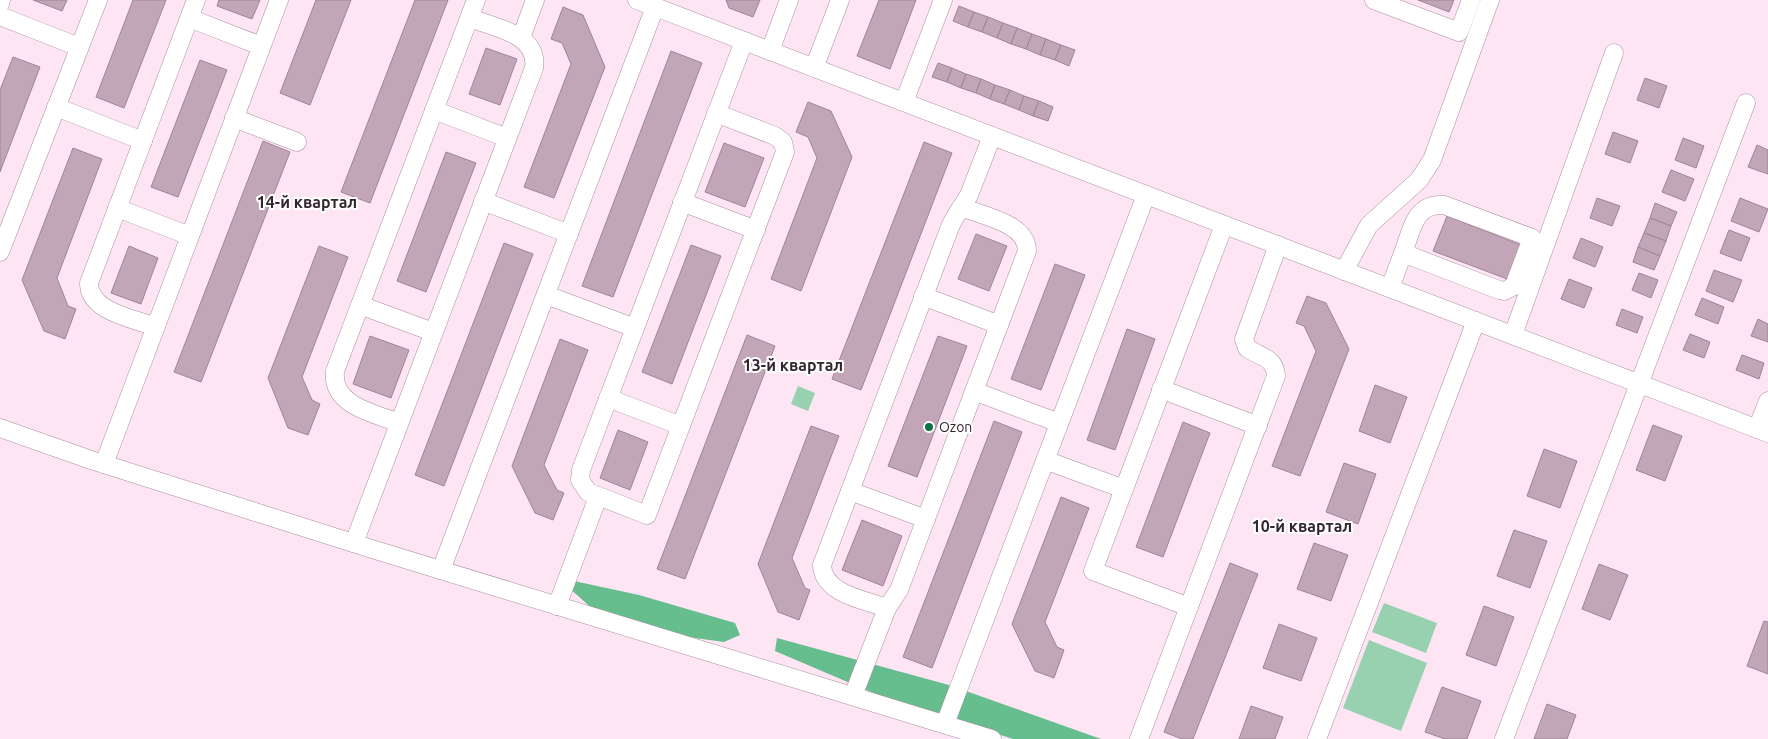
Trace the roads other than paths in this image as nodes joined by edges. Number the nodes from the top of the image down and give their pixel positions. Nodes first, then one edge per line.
1 (1, 0) edge
2 (98, 0) edge
3 (196, 0) edge
4 (279, 0) edge
5 (476, 0) edge
6 (535, 0) edge
7 (637, 0) edge
8 (790, 0) edge
9 (840, 0) edge
10 (943, 0) edge
11 (1374, 0) edge
12 (1471, 0) edge
13 (1490, 0) edge
14 (0, 4) edge
15 (655, 7) junction
16 (0, 16) edge
17 (189, 18) junction
18 (469, 18) junction
19 (1458, 32) junction
20 (521, 38) junction
21 (1476, 39) junction
22 (744, 41) junction
23 (261, 46) junction
24 (79, 47) junction
25 (770, 51) junction
26 (1614, 53) dead end
27 (814, 68) junction
28 (904, 102) junction
29 (1746, 103) dead end
30 (56, 107) junction
31 (434, 110) junction
32 (716, 113) junction
33 (234, 118) junction
34 (992, 136) junction
35 (507, 138) junction
36 (143, 141) junction
37 (297, 142) dead end
38 (1146, 195) junction
39 (483, 201) junction
40 (682, 202) junction
41 (961, 207) junction
42 (117, 208) junction
43 (1224, 225) junction
44 (756, 230) junction
45 (569, 234) junction
46 (190, 236) junction
47 (1539, 241) junction
48 (1278, 245) junction
49 (0, 252) edge
50 (1403, 254) junction
51 (1344, 270) junction
52 (1390, 288) junction
53 (546, 295) junction
54 (924, 296) junction
55 (360, 305) junction
56 (1476, 321) junction
57 (999, 325) junction
58 (155, 327) junction
59 (635, 328) junction
60 (434, 332) junction
61 (1514, 335) junction
62 (1638, 383) junction
63 (1162, 389) junction
64 (974, 391) junction
65 (608, 398) junction
66 (1768, 401) edge
67 (399, 423) junction
68 (1059, 423) junction
69 (681, 426) junction
70 (1258, 426) junction
71 (0, 428) edge
72 (1763, 431) edge
73 (1045, 460) junction
74 (104, 464) junction
75 (1124, 489) junction
76 (850, 491) junction
77 (598, 497) junction
78 (926, 519) junction
79 (354, 543) junction
80 (441, 570) junction
81 (557, 606) junction
82 (1189, 607) junction
83 (887, 608) junction
84 (853, 696) junction
85 (945, 724) junction
86 (992, 739) edge
87 (1139, 739) edge
88 (1317, 739) edge
89 (1504, 739) edge

1 - 14 street
2 - 24 street
3 - 17 street
4 - 23 street
5 - 18 street
6 - 20 street
7 - 15 street
8 - 25 street
9 - 27 street
10 - 28 street
11 - 19 street
12 - 19 street
13 - 21 street
15 - 22 street
15 - 45 street
16 - 24 street
17 - 23 street
17 - 36 street
18 - 20 street
18 - 31 street
19 - 21 street
20 - 35 street
21 - 51 street
22 - 25 street
22 - 32 street
23 - 33 street
24 - 30 street
25 - 27 street
26 - 47 street
27 - 28 street
28 - 34 street
29 - 62 street
30 - 36 street
30 - 49 street
31 - 35 street
31 - 55 street
32 - 40 street
32 - 44 street
33 - 37 street
33 - 46 street
34 - 38 street
34 - 41 street
35 - 39 street
36 - 42 street
38 - 43 street
38 - 68 street
39 - 45 street
39 - 60 street
40 - 44 street
40 - 59 street
41 - 54 street
41 - 57 street
42 - 46 street
42 - 58 street
43 - 48 street
43 - 63 street
44 - 69 street
45 - 53 street
46 - 58 street
47 - 50 street
47 - 50 street
47 - 61 street
48 - 51 street
48 - 70 street
50 - 52 street
51 - 52 street
52 - 56 street
53 - 59 street
53 - 80 street
54 - 57 street
54 - 76 street
55 - 60 street
55 - 67 street
56 - 61 street
56 - 88 street
57 - 64 street
58 - 74 street
59 - 65 street
60 - 67 street
61 - 62 street
62 - 72 street
62 - 89 street
63 - 70 street
63 - 75 street
64 - 68 street
64 - 78 street
65 - 69 street
65 - 77 street
66 - 72 street
67 - 79 street
68 - 73 street
69 - 77 street
70 - 82 street
71 - 74 street
73 - 75 street
73 - 85 street
74 - 79 street
75 - 82 street
76 - 78 street
76 - 83 street
77 - 81 street
78 - 83 street
79 - 80 street
80 - 81 street
81 - 84 street
82 - 87 street
83 - 84 street
84 - 85 street
85 - 86 street

